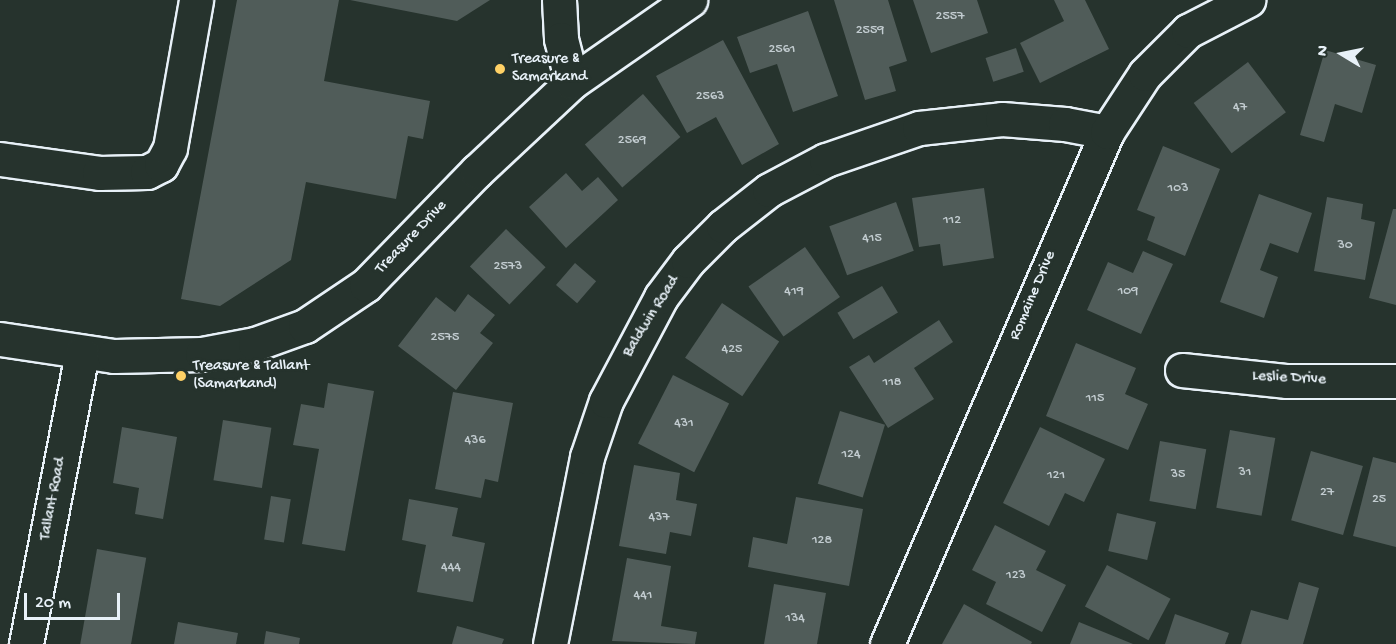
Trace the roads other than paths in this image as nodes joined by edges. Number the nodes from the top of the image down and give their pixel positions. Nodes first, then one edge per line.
1 (196, 0) edge
2 (559, 0) edge
3 (690, 0) edge
4 (1248, 0) edge
5 (572, 82) junction
6 (1107, 132) junction
7 (0, 159) edge
8 (0, 339) edge
9 (82, 353) junction
10 (1182, 370) dead end
11 (1396, 381) edge
12 (26, 644) edge
13 (550, 644) edge
14 (887, 644) edge

1 - 7 street
2 - 5 street
3 - 5 street, Treasure Drive
4 - 6 street, Romaine Drive
5 - 9 street, Treasure Drive
6 - 13 street, Baldwin Road
6 - 14 street, Romaine Drive
8 - 9 street, Treasure Drive
9 - 12 street, Tallant Road
10 - 11 street, Leslie Drive

